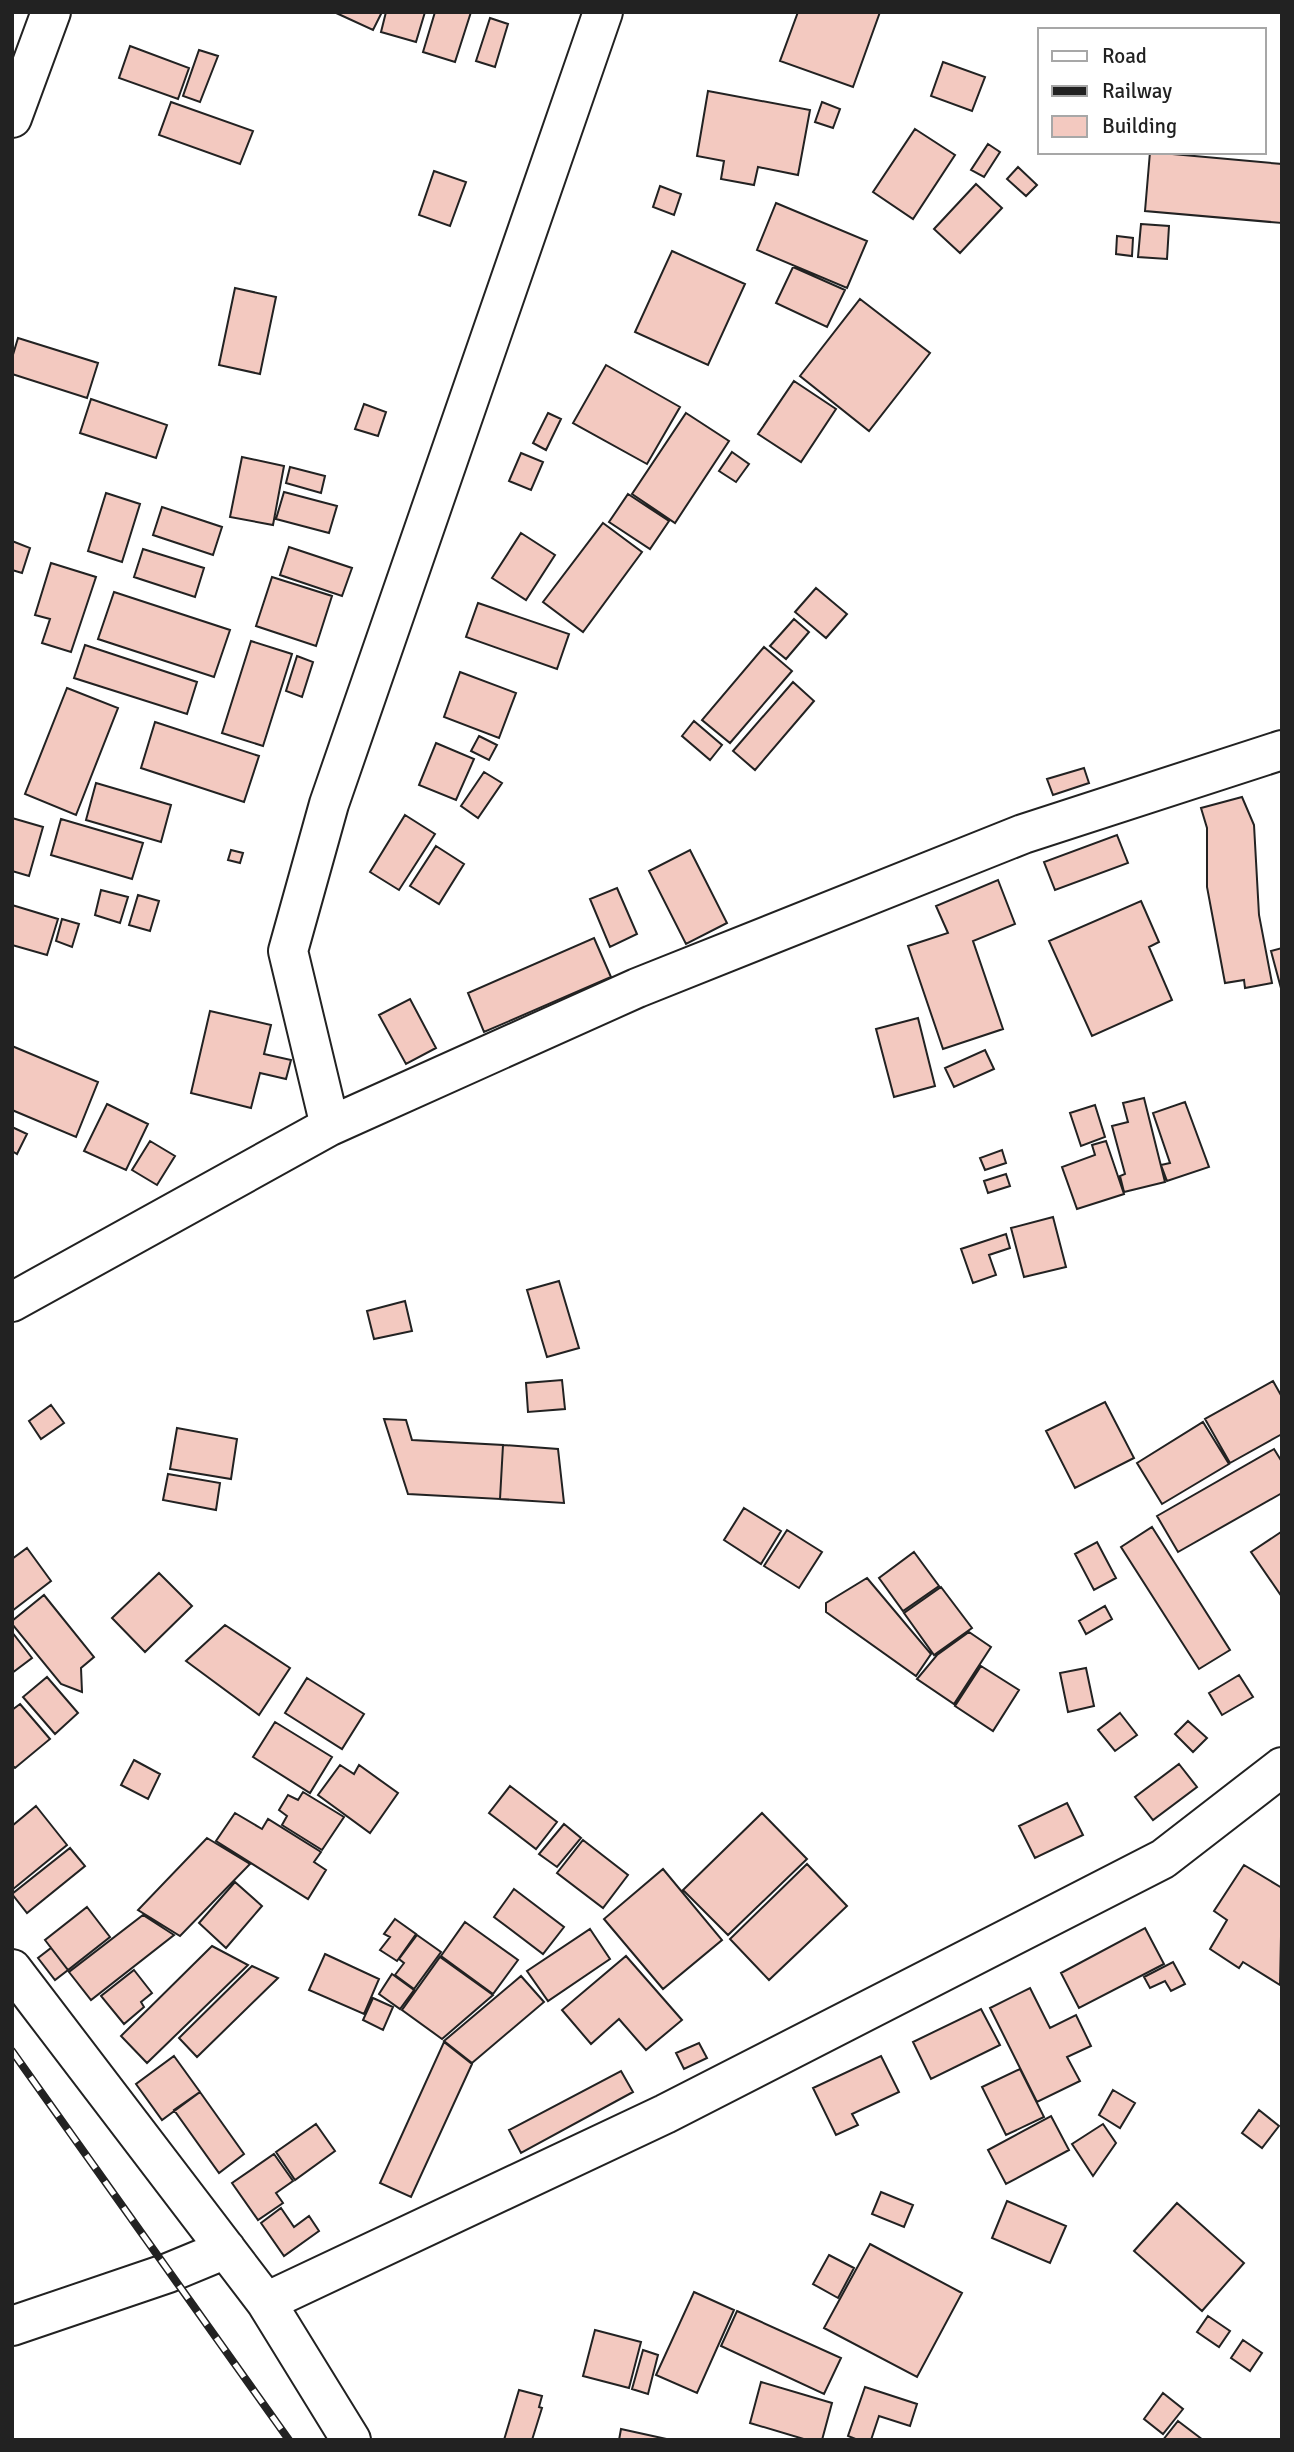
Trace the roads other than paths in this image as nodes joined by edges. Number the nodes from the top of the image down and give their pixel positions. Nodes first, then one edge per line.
1 (51, 12) edge
2 (603, 12) edge
3 (12, 118) edge
4 (1282, 750) edge
5 (330, 1126) junction
6 (12, 1302) edge
7 (1282, 1767) edge
8 (12, 1969) edge
9 (226, 2249) junction
10 (266, 2302) junction
11 (12, 2326) edge
12 (351, 2440) edge

1 - 3 street
2 - 5 street
4 - 5 street
5 - 6 street
7 - 10 street
8 - 9 street
9 - 10 street
9 - 11 street
10 - 12 street

